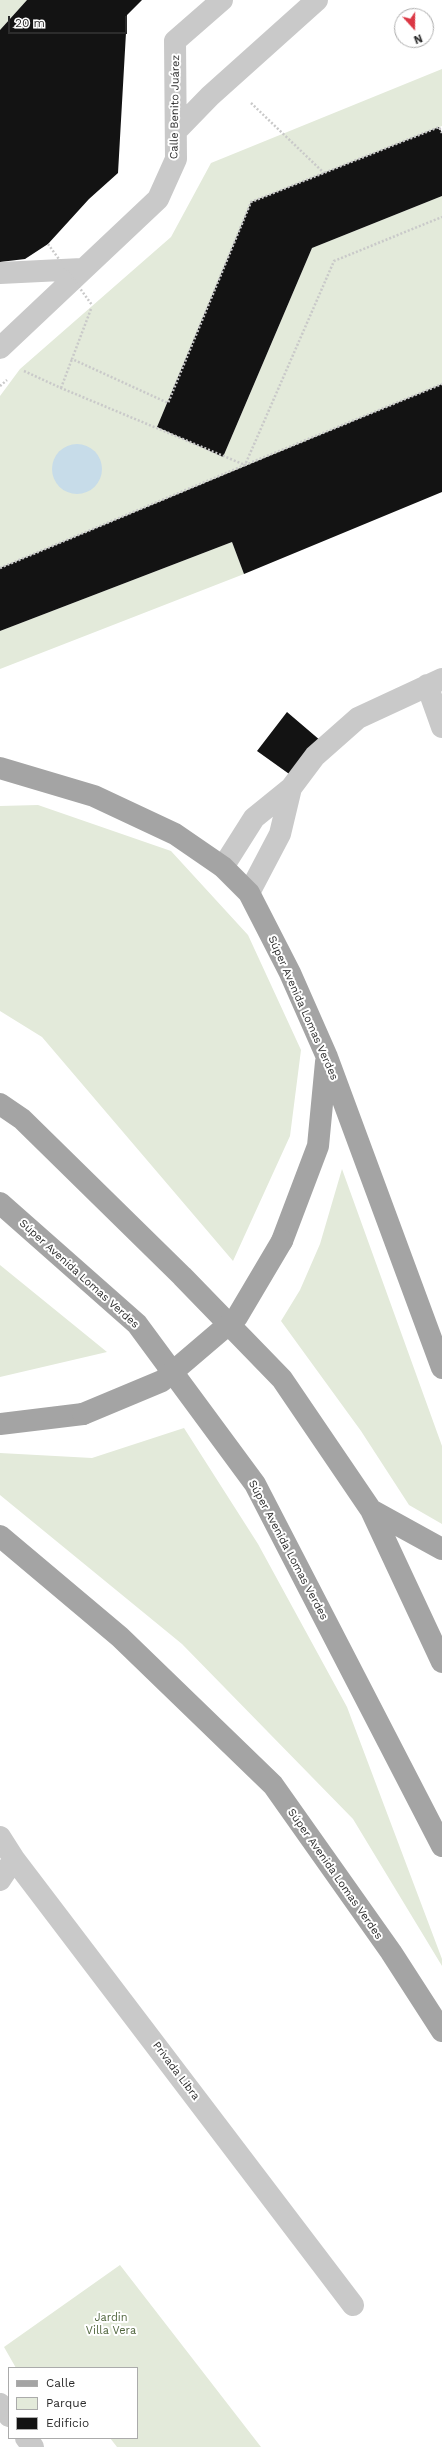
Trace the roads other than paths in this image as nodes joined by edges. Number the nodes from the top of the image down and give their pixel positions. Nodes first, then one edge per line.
1 (222, 0) edge
2 (317, 0) edge
3 (176, 131) junction
4 (82, 270) junction
5 (0, 273) edge
6 (0, 348) edge
7 (434, 682) edge
8 (442, 726) edge
9 (0, 768) edge
10 (291, 788) junction
11 (223, 867) junction
12 (249, 893) junction
13 (327, 1057) junction
14 (0, 1104) edge
15 (0, 1203) edge
16 (442, 1368) edge
17 (0, 1424) edge
18 (371, 1510) junction
19 (0, 1536) edge
20 (442, 1549) edge
21 (442, 1662) edge
22 (0, 1837) edge
23 (442, 1846) edge
24 (14, 1859) junction
25 (0, 1880) edge
26 (442, 2031) edge
27 (353, 2305) dead end
28 (0, 2404) edge
29 (8, 2415) edge
30 (27, 2439) edge
31 (33, 2447) edge

1 - 3 street, Calle Benito Juárez
2 - 3 street
3 - 4 street, Calle Benito Juárez
4 - 5 street
4 - 6 street, Calle Benito Juárez
7 - 8 street
7 - 10 street
9 - 11 main road, Súper Avenida Lomas Verdes
10 - 11 street
10 - 12 street
11 - 12 main road, Súper Avenida Lomas Verdes
12 - 13 main road, Súper Avenida Lomas Verdes
13 - 16 main road, Súper Avenida Lomas Verdes
13 - 17 main road, bridge
14 - 18 main road
15 - 23 main road, Súper Avenida Lomas Verdes
18 - 20 main road
18 - 21 main road
19 - 26 main road, Súper Avenida Lomas Verdes
22 - 24 street, Privada Libra
24 - 25 street
24 - 27 street, Privada Libra
28 - 29 street
30 - 31 street

